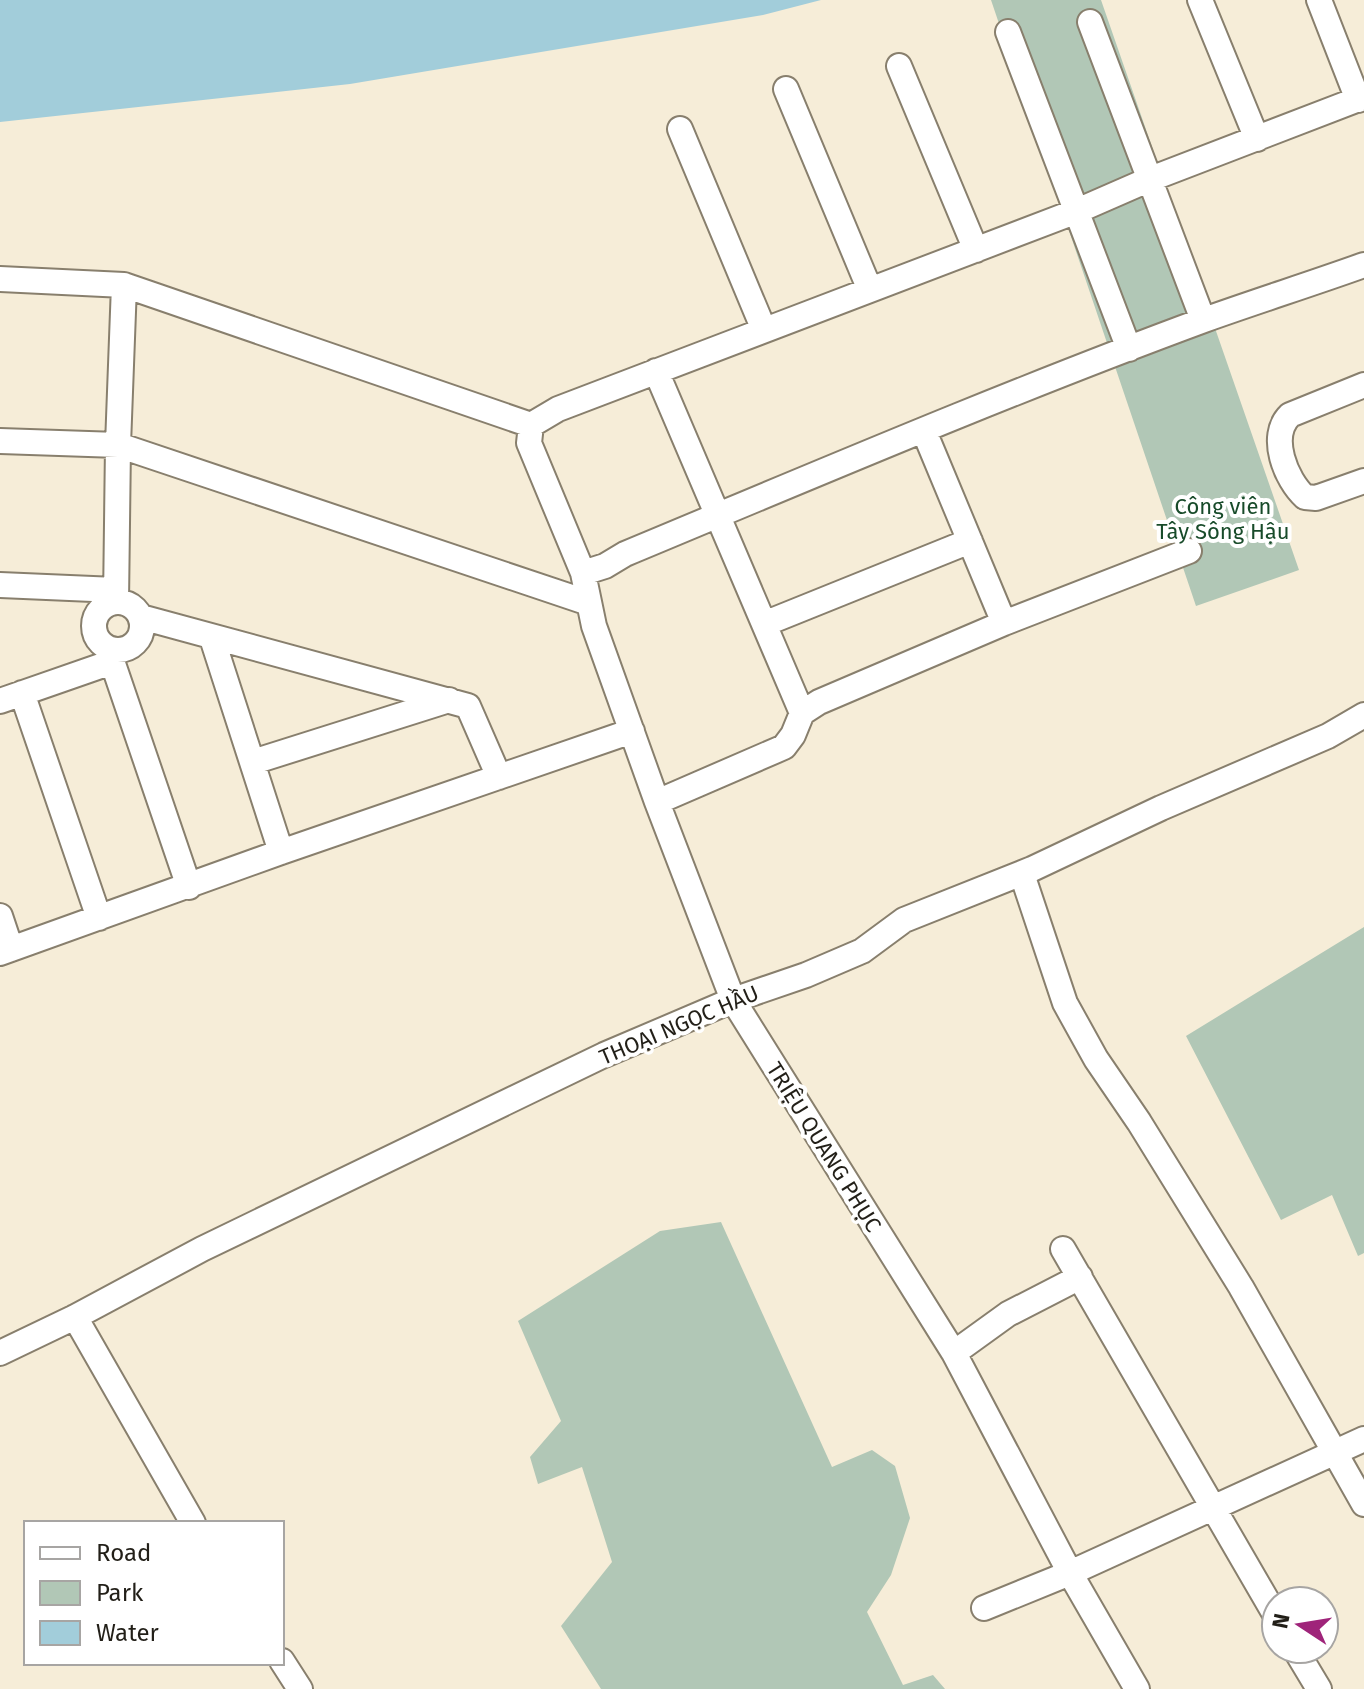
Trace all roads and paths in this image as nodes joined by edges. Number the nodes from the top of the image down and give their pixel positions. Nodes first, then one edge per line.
1 (1200, 0) edge
2 (1319, 0) edge
3 (1090, 22) dead end
4 (1008, 32) dead end
5 (899, 66) dead end
6 (786, 89) dead end
7 (1361, 98) edge
8 (680, 129) dead end
9 (1257, 139) junction
10 (1148, 180) junction
11 (1077, 211) junction
12 (976, 250) junction
13 (1364, 265) edge
14 (0, 279) edge
15 (124, 285) junction
16 (870, 290) junction
17 (1203, 320) junction
18 (764, 330) junction
19 (1129, 349) junction
20 (656, 371) junction
21 (1364, 385) edge
22 (531, 425) junction
23 (924, 431) junction
24 (0, 441) edge
25 (118, 445) junction
26 (1364, 481) edge
27 (717, 515) junction
28 (970, 541) junction
29 (1189, 551) dead end
30 (583, 573) junction
31 (0, 585) edge
32 (116, 596) junction
33 (589, 603) junction
34 (141, 617) junction
35 (1004, 623) junction
36 (764, 624) junction
37 (212, 638) junction
38 (110, 655) junction
39 (11, 697) edge
40 (449, 700) junction
41 (802, 713) junction
42 (1364, 715) edge
43 (632, 731) junction
44 (253, 762) junction
45 (499, 777) junction
46 (657, 802) junction
47 (281, 852) junction
48 (1022, 874) junction
49 (189, 887) junction
50 (0, 916) edge
51 (99, 918) junction
52 (6, 951) edge
53 (733, 1000) junction
54 (1063, 1249) dead end
55 (1080, 1277) junction
56 (75, 1317) junction
57 (0, 1353) edge
58 (954, 1353) junction
59 (1364, 1439) edge
60 (1335, 1453) junction
61 (1364, 1504) edge
62 (1212, 1507) junction
63 (192, 1521) edge
64 (1070, 1573) junction
65 (1260, 1589) edge
66 (984, 1608) dead end
67 (284, 1664) edge
68 (1305, 1665) edge
69 (300, 1689) edge
70 (1137, 1689) edge
71 (1319, 1689) edge

1 - 9 street
2 - 7 street
3 - 10 street
4 - 11 street
5 - 12 street
6 - 16 street
7 - 9 street
8 - 18 street
9 - 10 street
10 - 11 street
10 - 17 street
11 - 12 street
11 - 19 street
12 - 16 street
13 - 17 street
14 - 15 street
15 - 22 street
15 - 25 street
16 - 18 street
17 - 19 street
18 - 20 street
19 - 23 street
20 - 22 street
20 - 27 street
21 - 26 street
22 - 30 street, TRIỆU QUANG PHỤC
23 - 27 street
23 - 28 street
24 - 25 street
25 - 32 street
25 - 33 street
27 - 30 street
27 - 36 street
28 - 35 street
28 - 36 street
29 - 35 street
30 - 33 street, TRIỆU QUANG PHỤC
31 - 32 street
32 - 34 street
32 - 38 street
33 - 43 street, TRIỆU QUANG PHỤC
34 - 37 street
34 - 38 street
35 - 41 street
36 - 41 street
37 - 40 street
37 - 44 street
38 - 39 street
38 - 49 street
39 - 51 street
40 - 44 street
40 - 45 street
41 - 46 street
42 - 48 street, THOẠI NGỌC HẦU
43 - 45 street
43 - 46 street, TRIỆU QUANG PHỤC
44 - 47 street
45 - 47 street
46 - 53 street, TRIỆU QUANG PHỤC
47 - 49 street
48 - 53 street, THOẠI NGỌC HẦU
48 - 60 street
49 - 51 street
50 - 52 street
51 - 52 street
53 - 56 street, THOẠI NGỌC HẦU
53 - 58 street, TRIỆU QUANG PHỤC
54 - 55 street
55 - 58 street
55 - 62 street
56 - 57 street, THOẠI NGỌC HẦU
56 - 63 street
58 - 64 street, TRIỆU QUANG PHỤC
59 - 60 street
60 - 61 street
60 - 62 street
62 - 64 street
62 - 65 street
64 - 66 street
64 - 70 street, TRIỆU QUANG PHỤC
67 - 69 street
68 - 71 street

